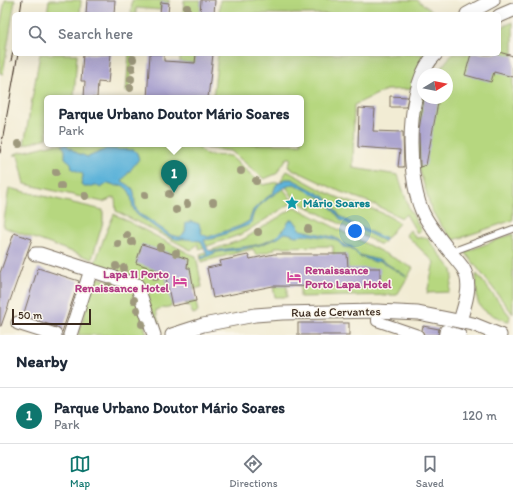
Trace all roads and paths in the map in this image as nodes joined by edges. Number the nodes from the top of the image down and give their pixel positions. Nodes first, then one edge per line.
1 (493, 0) edge
2 (513, 10) edge
3 (471, 12) edge
4 (501, 15) edge
5 (434, 56) edge
6 (513, 229) edge
7 (451, 252) junction
8 (35, 254) dead end
9 (91, 270) junction
10 (377, 311) junction
11 (460, 321) junction
12 (18, 323) dead end
13 (482, 331) edge
14 (55, 335) edge
15 (70, 335) edge
16 (154, 335) edge
17 (172, 335) edge
18 (418, 335) edge
19 (444, 335) edge
20 (461, 335) edge
21 (500, 335) edge

1 - 3 street
2 - 4 street
5 - 7 street
6 - 7 lane
7 - 11 street
8 - 9 street
9 - 15 street
9 - 16 street
10 - 11 street, Rua de Cervantes
10 - 17 street, Rua de Cervantes
10 - 18 street
11 - 13 street, Rua de Cervantes
12 - 14 street
13 - 21 street, Rua de Cervantes
19 - 20 street

